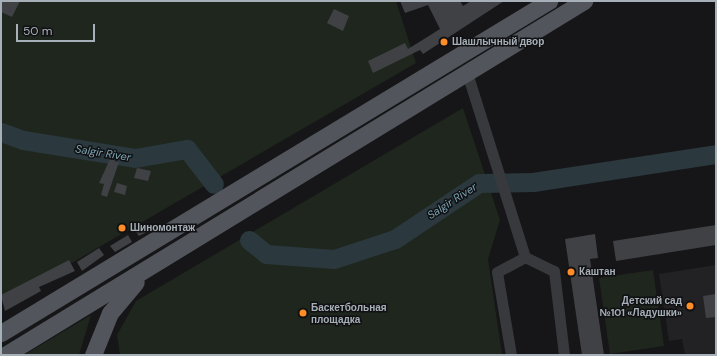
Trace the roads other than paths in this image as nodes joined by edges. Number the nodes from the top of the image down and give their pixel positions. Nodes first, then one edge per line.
1 (549, 1) edge
2 (584, 1) edge
3 (467, 73) junction
4 (525, 256) junction
5 (154, 265) junction
6 (3, 338) edge
7 (5, 355) edge
8 (93, 355) edge
9 (511, 355) edge
10 (564, 355) edge

1 - 6 main road
2 - 3 main road
3 - 4 street
3 - 5 main road
4 - 9 street
4 - 10 street
5 - 7 main road
5 - 8 main road

